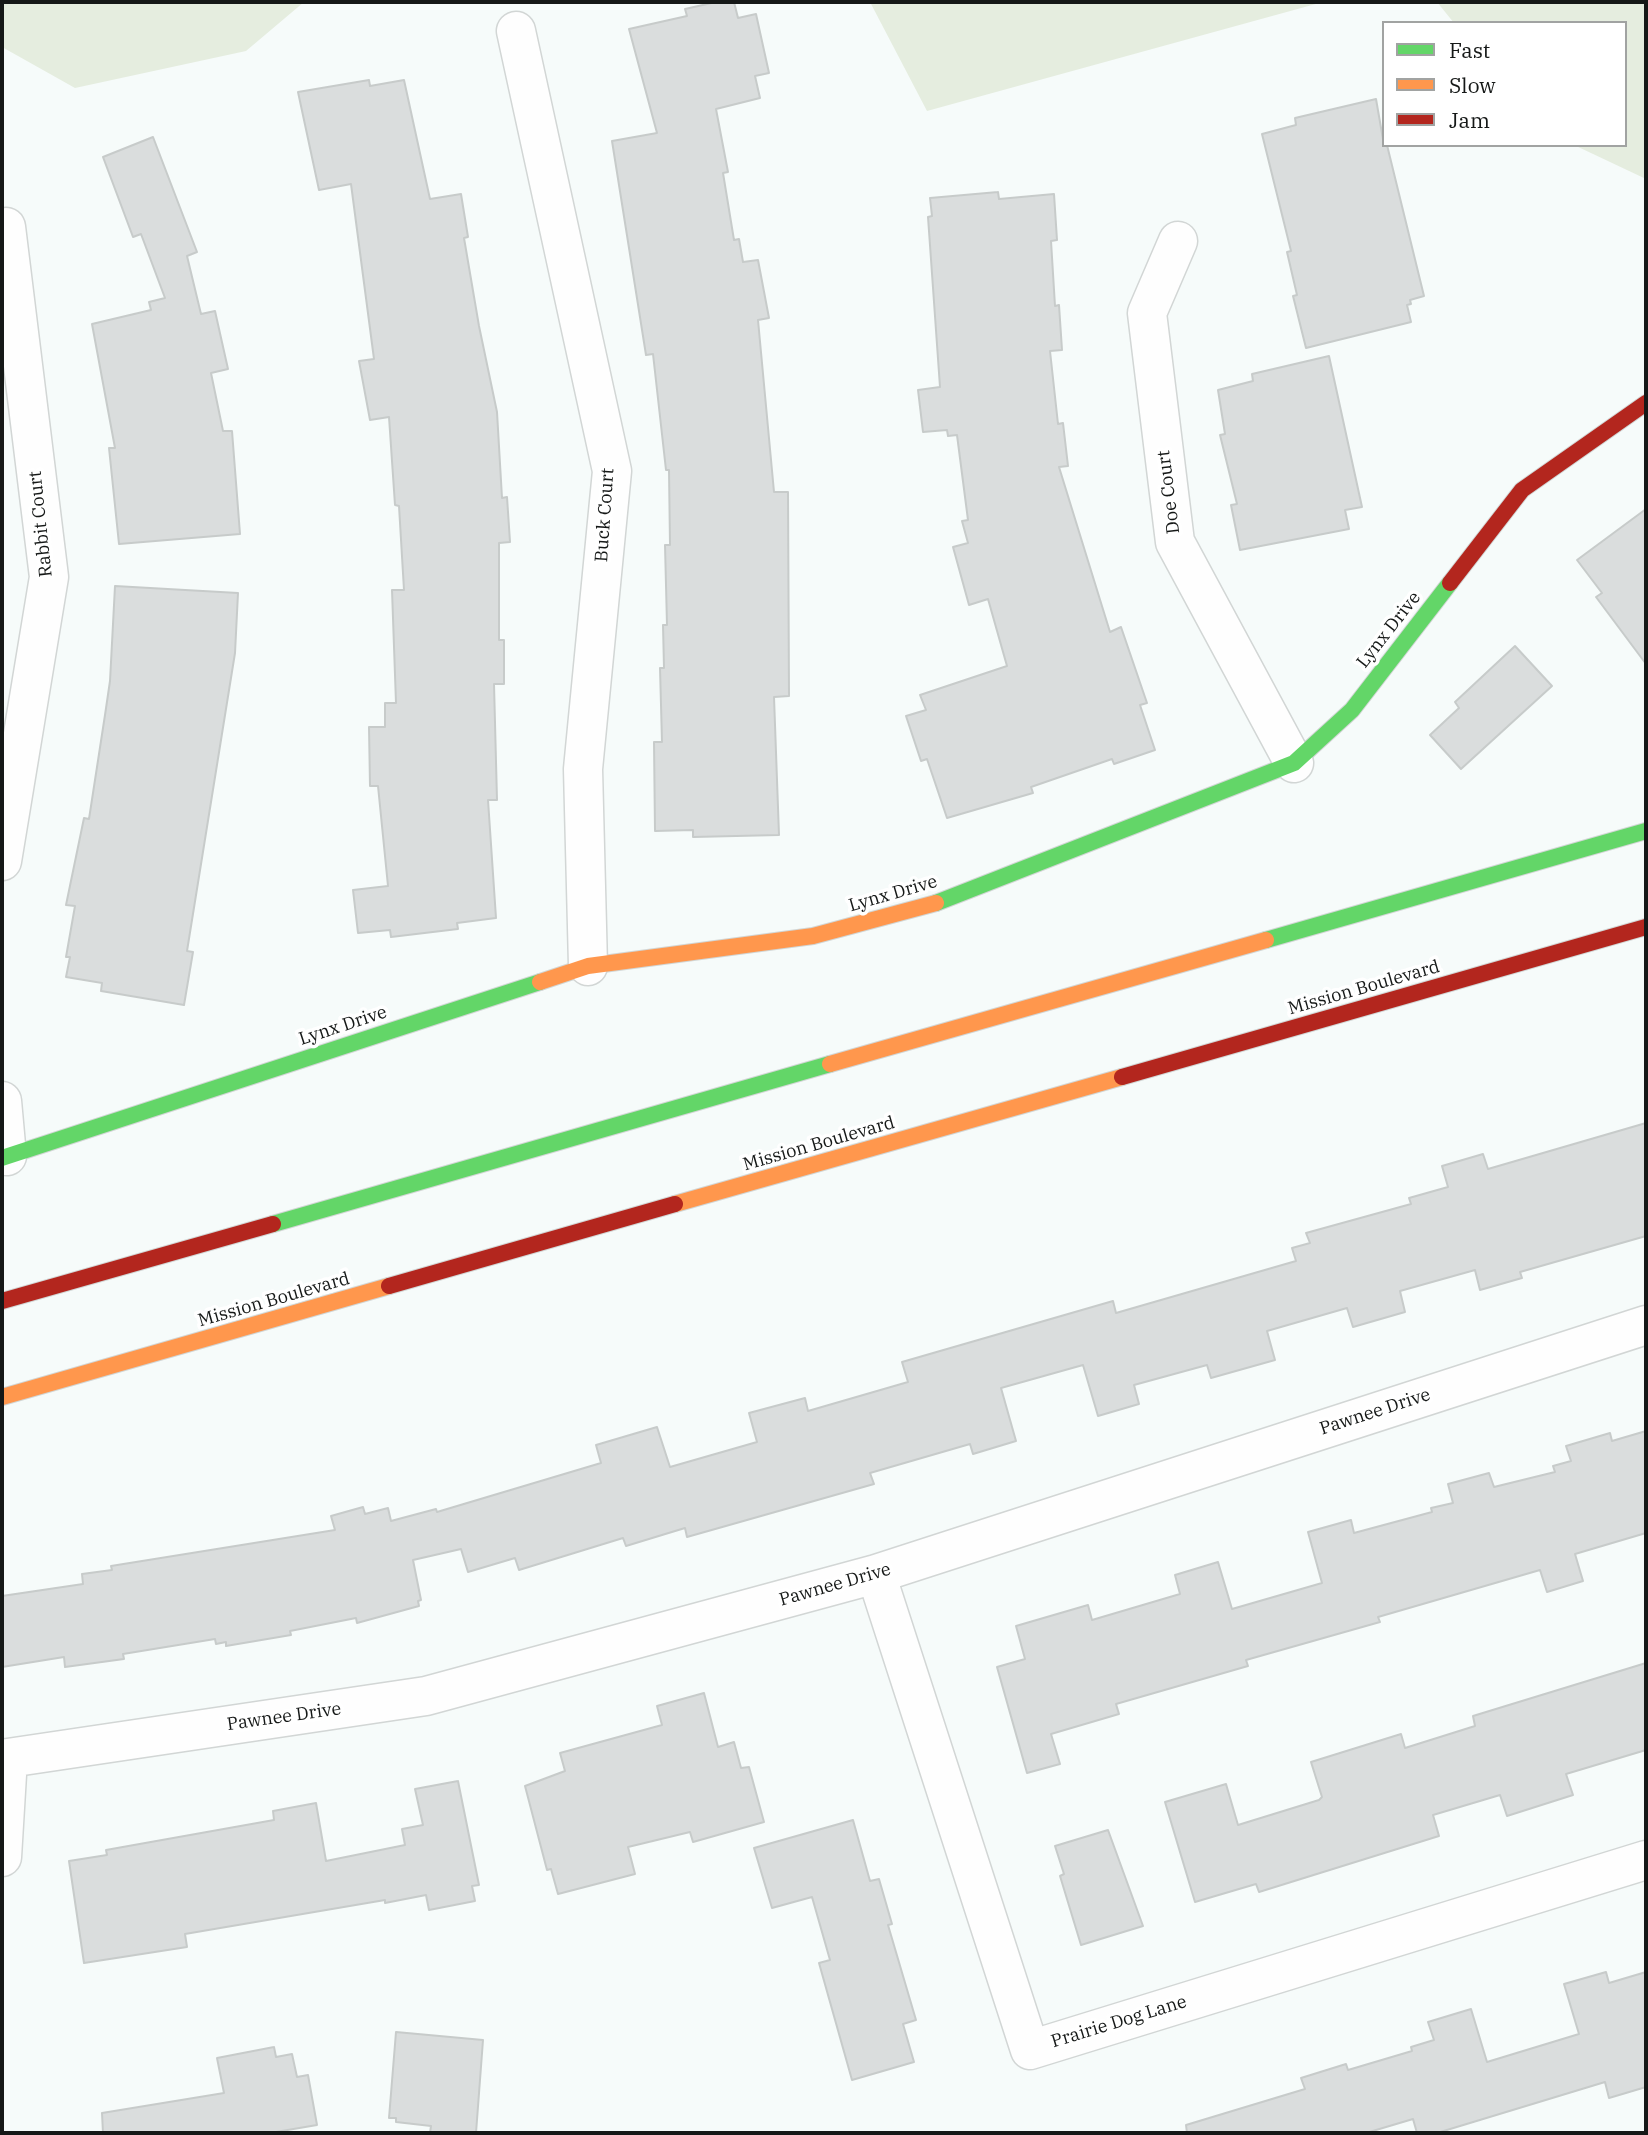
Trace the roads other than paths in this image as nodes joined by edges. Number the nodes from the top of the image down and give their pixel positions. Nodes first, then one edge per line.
1 (516, 31) dead end
2 (6, 227) dead end
3 (1178, 241) dead end
4 (1646, 403) edge
5 (1294, 763) junction
6 (1646, 831) edge
7 (2, 861) edge
8 (1646, 928) edge
9 (588, 966) junction
10 (2, 1101) edge
11 (4, 1157) edge
12 (2, 1301) edge
13 (1646, 1325) edge
14 (2, 1397) edge
15 (876, 1574) junction
16 (5, 1759) edge
17 (2, 1857) edge
18 (1646, 1860) edge

1 - 9 street, Buck Court
2 - 7 street, Rabbit Court
3 - 5 street, Doe Court
4 - 5 main road, Lynx Drive
5 - 9 main road, Lynx Drive
6 - 12 main road
8 - 14 main road, Mission Boulevard
9 - 11 main road, Lynx Drive
10 - 11 street
13 - 15 street, Pawnee Drive
15 - 16 street, Pawnee Drive
15 - 18 street, Prairie Dog Lane
16 - 17 street

